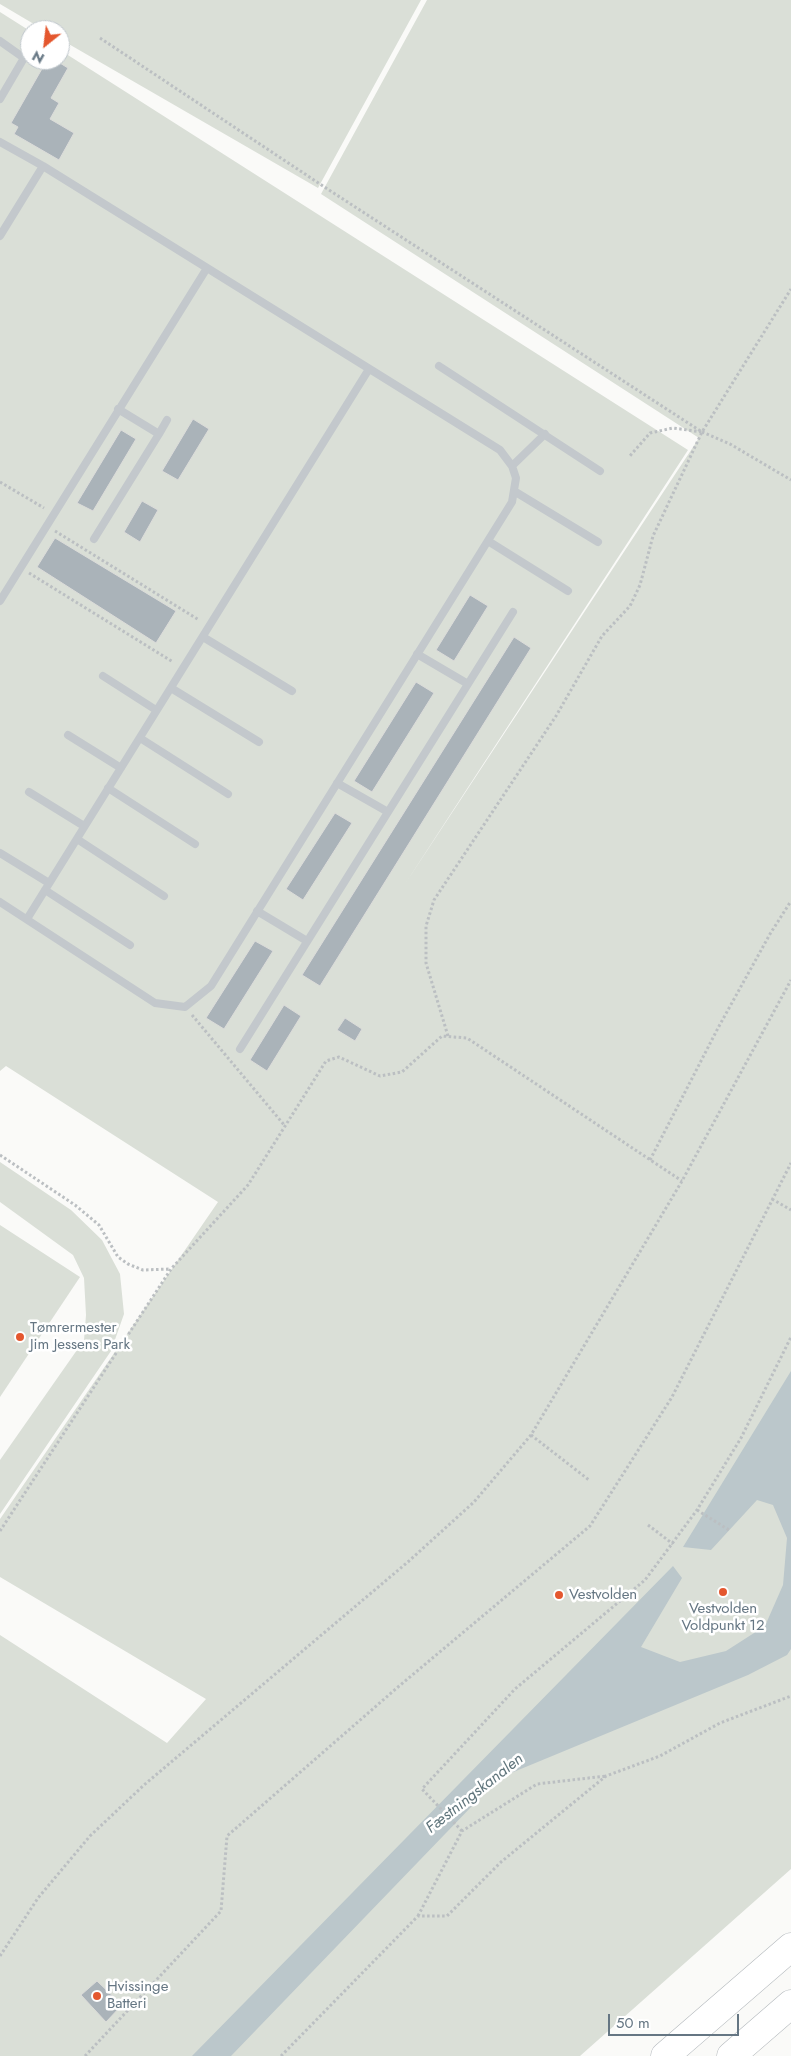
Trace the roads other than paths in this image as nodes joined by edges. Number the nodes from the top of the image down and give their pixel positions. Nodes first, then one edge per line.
1 (0, 42) edge
2 (0, 99) edge
3 (0, 142) edge
4 (43, 166) junction
5 (0, 236) edge
6 (207, 268) junction
7 (439, 366) dead end
8 (369, 369) junction
9 (118, 409) junction
10 (167, 420) dead end
11 (159, 434) junction
12 (545, 434) junction
13 (512, 466) junction
14 (600, 471) dead end
15 (514, 491) junction
16 (94, 539) dead end
17 (488, 541) junction
18 (598, 542) dead end
19 (568, 591) dead end
20 (0, 600) edge
21 (513, 612) dead end
22 (203, 637) junction
23 (417, 654) junction
24 (103, 676) dead end
25 (468, 684) junction
26 (171, 688) junction
27 (292, 691) dead end
28 (156, 710) junction
29 (68, 735) dead end
30 (140, 738) junction
31 (258, 742) dead end
32 (121, 768) junction
33 (337, 783) junction
34 (108, 788) junction
35 (29, 792) dead end
36 (228, 794) dead end
37 (388, 812) junction
38 (84, 826) junction
39 (77, 839) junction
40 (195, 844) dead end
41 (0, 853) edge
42 (47, 886) junction
43 (164, 896) dead end
44 (0, 902) edge
45 (257, 911) junction
46 (27, 919) junction
47 (307, 941) junction
48 (130, 945) dead end
49 (240, 1049) dead end
50 (791, 1933) edge
51 (791, 1947) edge
52 (757, 1975) junction
53 (791, 2004) edge
54 (665, 2056) edge
55 (731, 2056) edge

1 - 2 lane
3 - 4 lane
4 - 5 lane
4 - 6 lane
6 - 8 lane
6 - 9 lane
7 - 12 lane
8 - 13 lane
8 - 22 lane
9 - 11 lane
9 - 20 lane
10 - 11 lane
11 - 16 lane
12 - 13 lane
12 - 14 lane
13 - 15 lane
15 - 17 lane
15 - 18 lane
17 - 19 lane
17 - 23 lane
21 - 25 lane
22 - 26 lane
22 - 27 lane
23 - 25 lane
23 - 33 lane
24 - 28 lane
25 - 37 lane
26 - 28 lane
26 - 31 lane
28 - 30 lane
29 - 32 lane
30 - 32 lane
30 - 36 lane
32 - 34 lane
33 - 37 lane
33 - 45 lane
34 - 38 lane
34 - 40 lane
35 - 38 lane
37 - 47 lane
38 - 39 lane
39 - 42 lane
39 - 43 lane
41 - 42 lane
42 - 46 lane
42 - 48 lane
44 - 46 lane
45 - 46 lane
45 - 47 lane
47 - 49 lane
50 - 52 highway
51 - 52 highway
52 - 54 highway
53 - 55 highway

